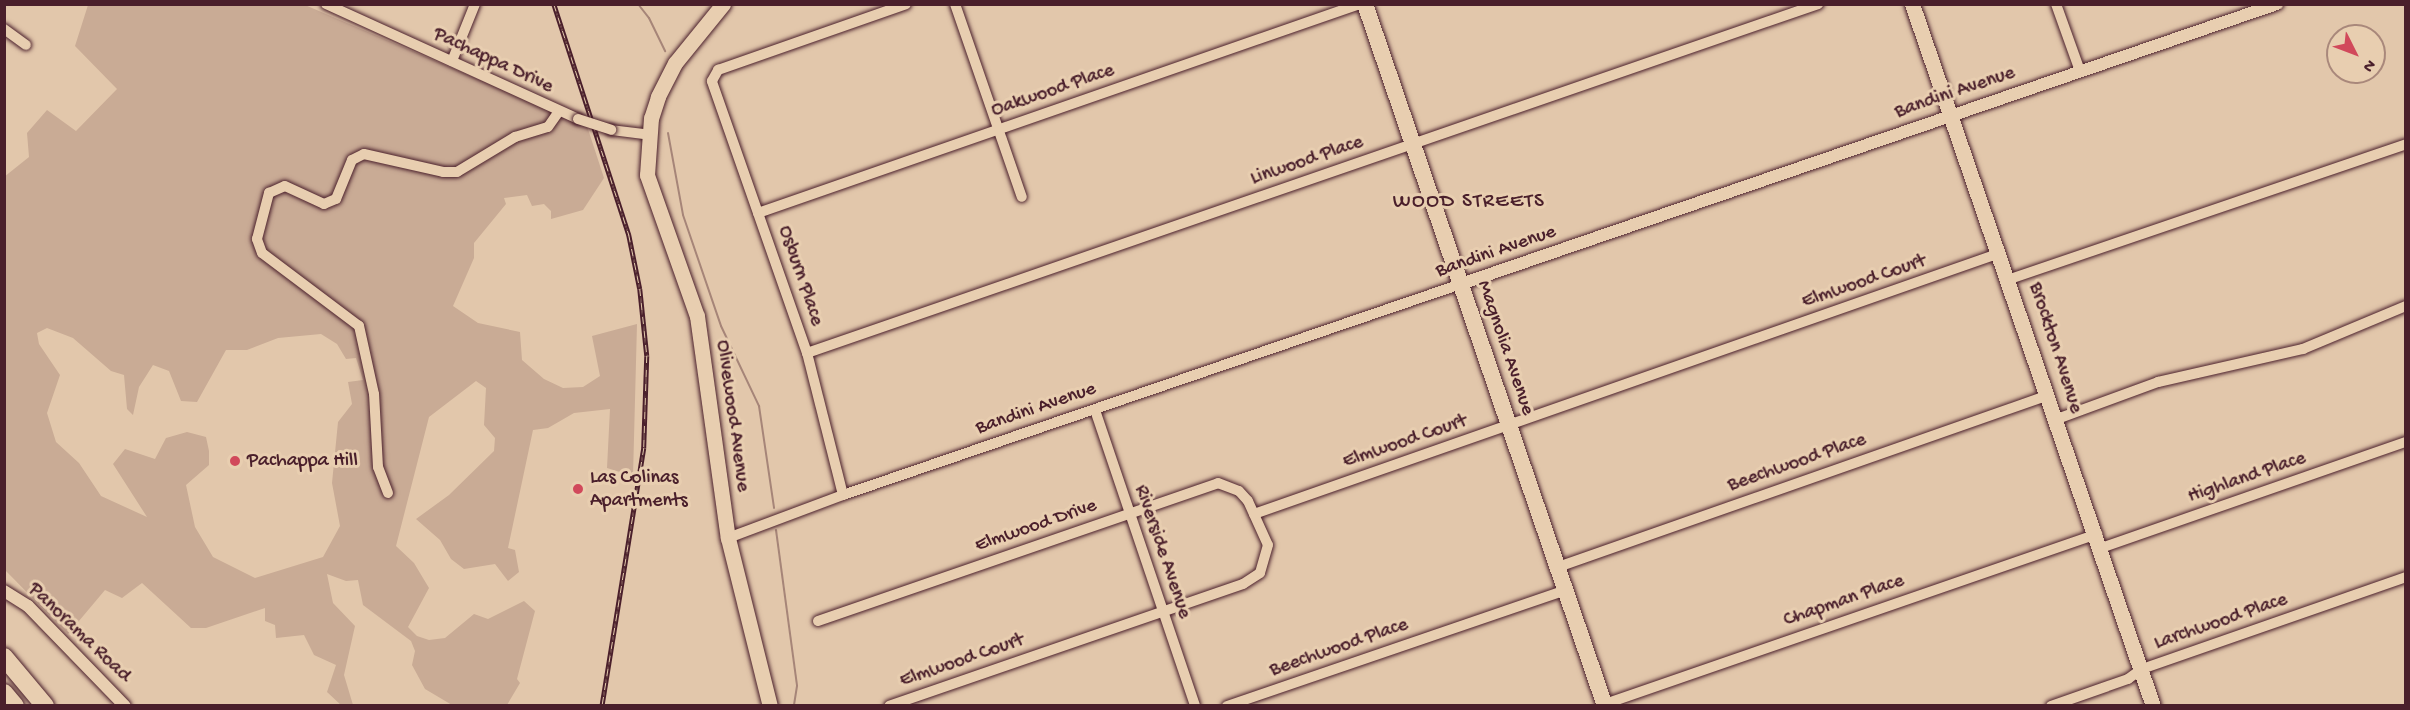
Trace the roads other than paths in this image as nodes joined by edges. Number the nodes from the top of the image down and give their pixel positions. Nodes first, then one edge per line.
1 (326, 4) edge
2 (475, 4) edge
3 (723, 4) edge
4 (906, 4) edge
5 (955, 4) edge
6 (1363, 4) edge
7 (1818, 4) edge
8 (1912, 4) edge
9 (2056, 4) edge
10 (2277, 4) edge
11 (4, 29) edge
12 (26, 45) dead end
13 (452, 61) junction
14 (2080, 70) junction
15 (559, 111) junction
16 (1953, 117) junction
17 (998, 129) junction
18 (649, 135) junction
19 (1412, 144) junction
20 (2406, 144) edge
21 (1022, 197) dead end
22 (758, 213) junction
23 (2000, 253) junction
24 (2010, 279) junction
25 (1461, 284) junction
26 (2406, 306) edge
27 (807, 353) junction
28 (2049, 395) junction
29 (1095, 410) junction
30 (2056, 419) junction
31 (1509, 424) junction
32 (2406, 442) edge
33 (388, 493) dead end
34 (843, 495) junction
35 (1128, 513) junction
36 (1254, 514) junction
37 (728, 538) junction
38 (2099, 541) junction
39 (1558, 567) junction
40 (2406, 577) edge
41 (1566, 590) junction
42 (4, 591) edge
43 (1164, 610) junction
44 (818, 621) dead end
45 (4, 657) edge
46 (2142, 669) junction
47 (4, 693) edge
48 (15, 705) edge
49 (45, 705) edge
50 (125, 705) edge
51 (770, 705) edge
52 (889, 705) edge
53 (1195, 705) edge
54 (1227, 705) edge
55 (1605, 705) edge
56 (2051, 705) edge
57 (2153, 705) edge

1 - 13 street, Pachappa Drive
2 - 13 street
3 - 18 main road, Olivewood Avenue
4 - 22 street, Osburn Place
5 - 17 street
6 - 17 street, Oakwood Place
6 - 19 main road, Magnolia Avenue
7 - 19 street, Linwood Place
8 - 16 main road, Brockton Avenue
9 - 14 street
10 - 14 street, Bandini Avenue
11 - 12 street
13 - 15 street, Pachappa Drive
14 - 16 street, Bandini Avenue
15 - 18 street, Pachappa Drive, bridge
15 - 33 street
16 - 23 main road, Brockton Avenue
16 - 25 street, Bandini Avenue
17 - 21 street
17 - 22 street, Oakwood Place
18 - 37 main road, Olivewood Avenue
19 - 25 main road, Magnolia Avenue
19 - 27 street, Linwood Place
20 - 24 street
22 - 27 street, Osburn Place
23 - 24 main road, Brockton Avenue
23 - 31 street, Elmwood Court
24 - 28 main road, Brockton Avenue
25 - 29 street, Bandini Avenue
25 - 31 main road, Magnolia Avenue
26 - 30 street
27 - 34 street, Osburn Place
28 - 30 main road, Brockton Avenue
28 - 39 street, Beechwood Place
29 - 34 street, Bandini Avenue
29 - 35 street, Riverside Avenue
30 - 38 main road, Brockton Avenue
31 - 36 street, Elmwood Court
31 - 39 main road, Magnolia Avenue
32 - 38 street, Highland Place
34 - 37 street, Bandini Avenue
35 - 36 street, Elmwood Drive
35 - 43 street, Riverside Avenue
35 - 44 street, Elmwood Drive
36 - 43 street, Elmwood Court
37 - 51 main road, Olivewood Avenue
38 - 46 main road, Brockton Avenue
38 - 55 street, Chapman Place
39 - 41 main road, Magnolia Avenue
40 - 46 street, Larchwood Place
41 - 54 street, Beechwood Place
41 - 55 main road, Magnolia Avenue
42 - 50 street, Panorama Road
43 - 52 street, Elmwood Court
43 - 53 street, Riverside Avenue
45 - 49 highway
46 - 56 street, Larchwood Place
46 - 57 main road, Brockton Avenue
47 - 48 highway

